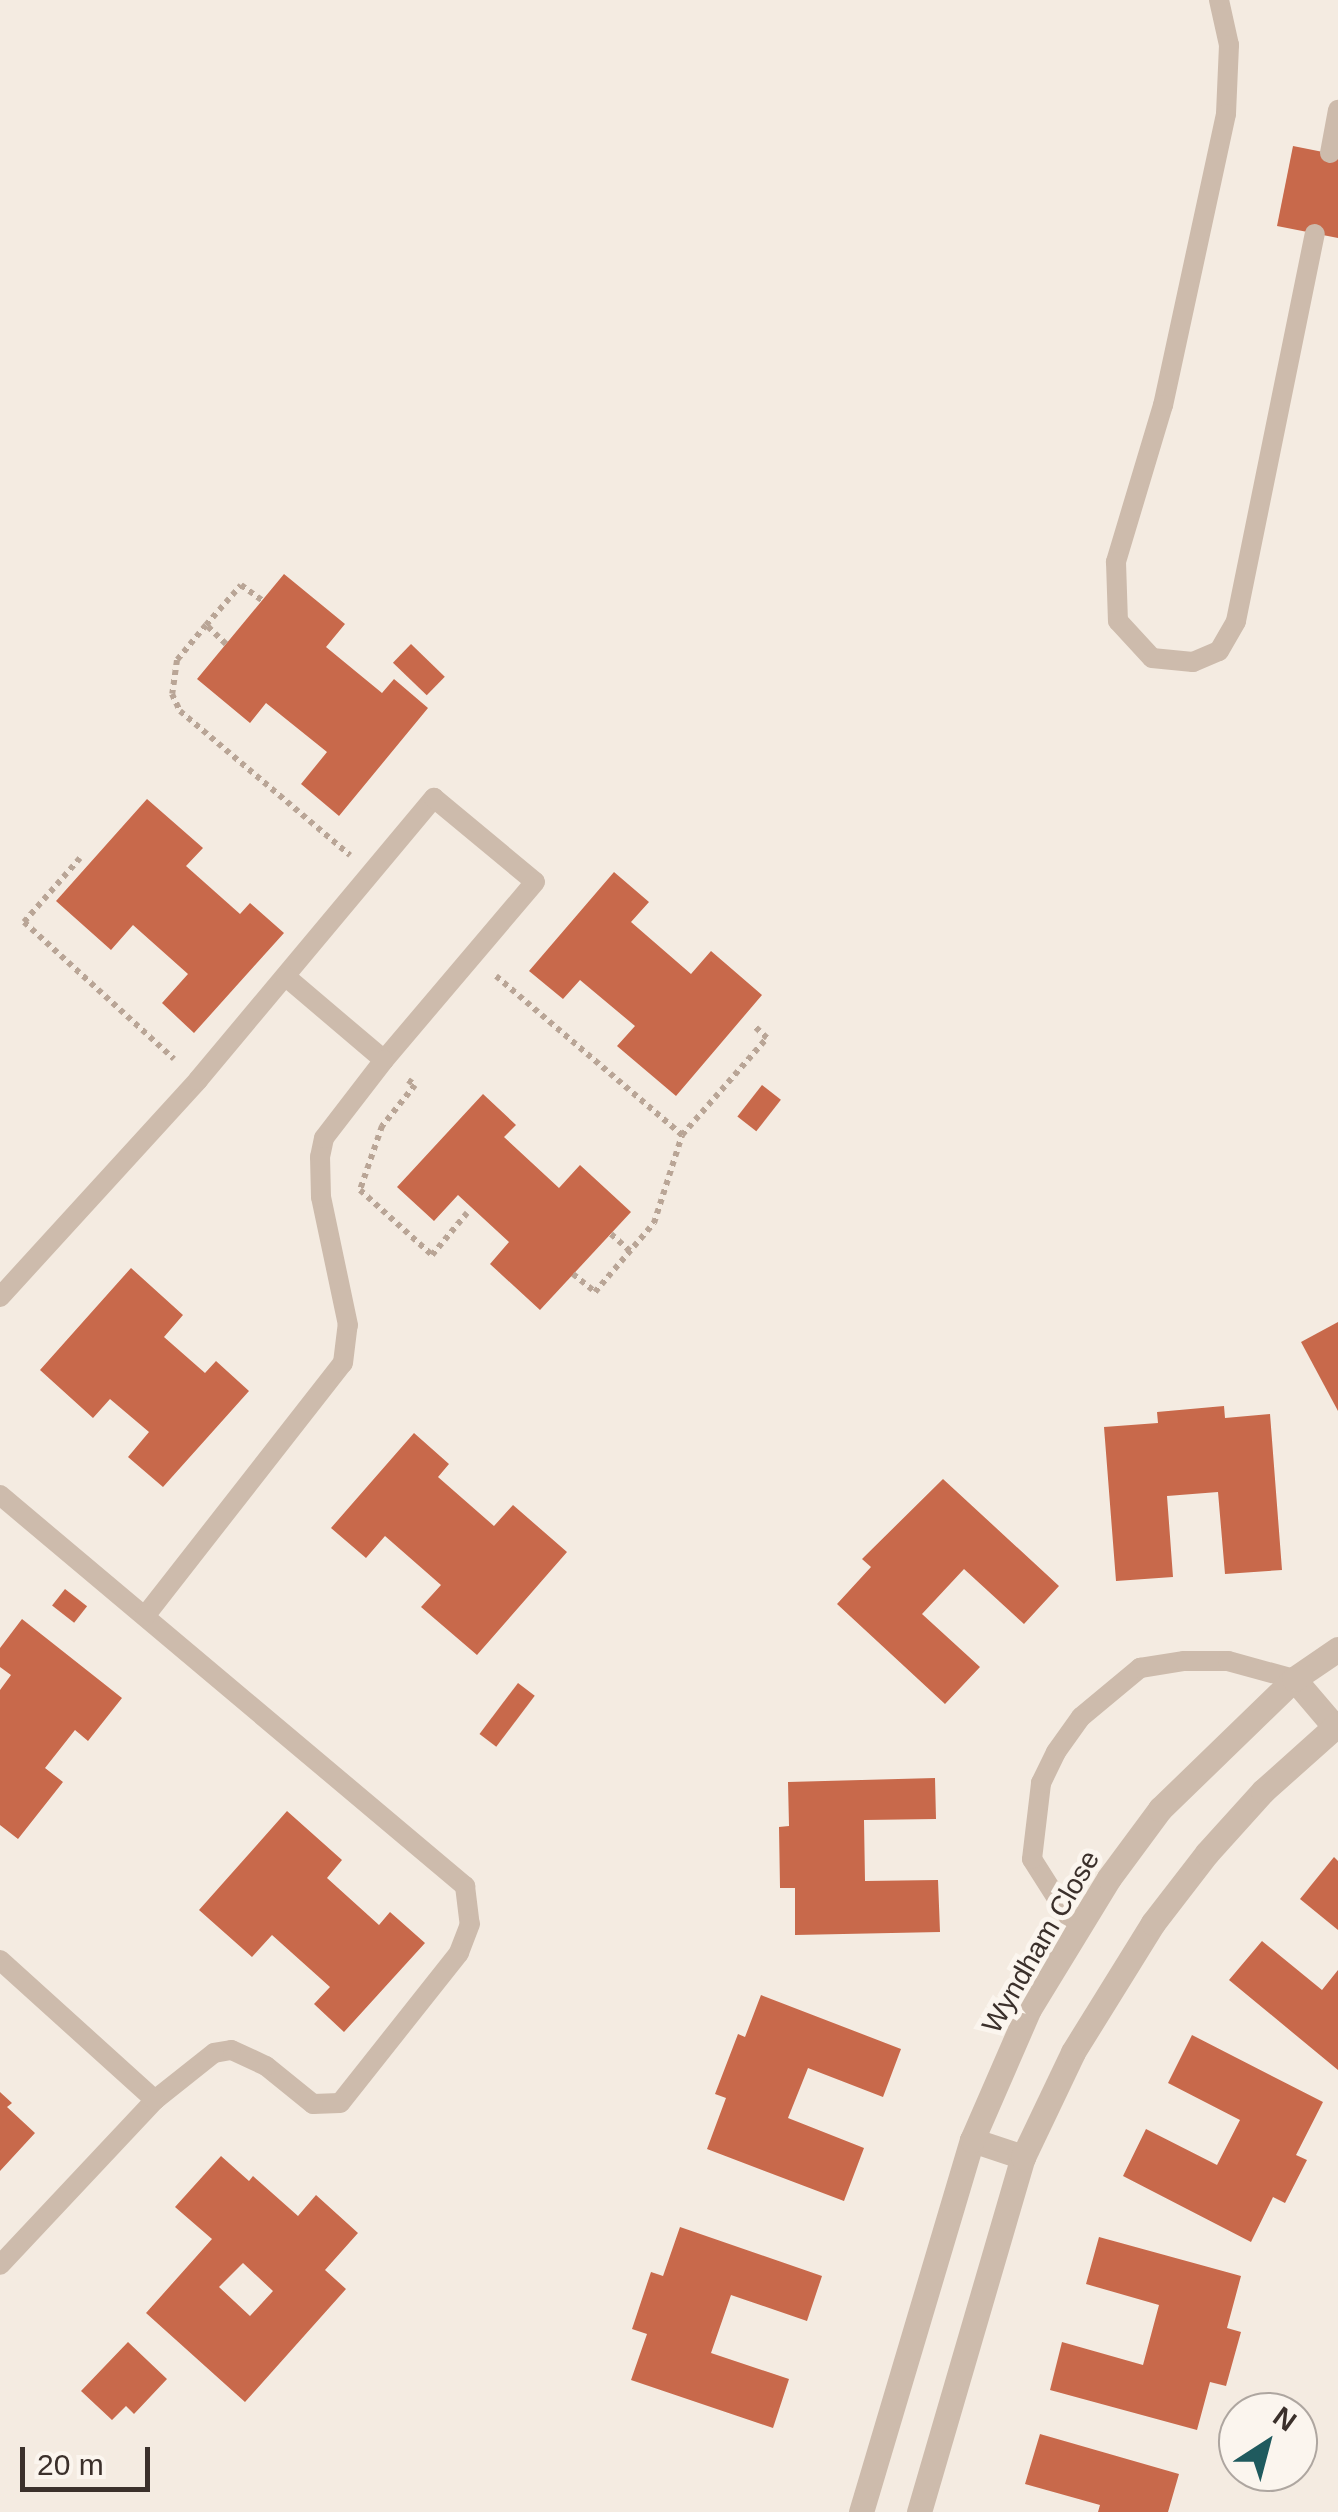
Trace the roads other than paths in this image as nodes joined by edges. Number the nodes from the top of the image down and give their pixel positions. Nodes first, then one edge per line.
1 (1218, 0) edge
2 (1338, 110) edge
3 (1330, 153) dead end
4 (1315, 234) dead end
5 (286, 977) junction
6 (384, 1060) junction
7 (0, 1296) edge
8 (0, 1495) edge
9 (145, 1616) junction
10 (1338, 1650) edge
11 (1294, 1679) junction
12 (1336, 1725) edge
13 (1077, 1930) junction
14 (0, 1960) edge
15 (156, 2100) junction
16 (972, 2140) junction
17 (1023, 2157) junction
18 (0, 2265) edge
19 (861, 2512) edge
20 (919, 2512) edge

1 - 4 lane
2 - 3 lane
5 - 6 lane
5 - 6 lane
5 - 7 lane
6 - 9 lane
8 - 9 lane
9 - 15 lane
10 - 11 street, Wyndham Close
11 - 12 street
11 - 13 street, Wyndham Close
11 - 13 lane
12 - 17 street
13 - 16 street, Wyndham Close
14 - 15 lane
15 - 18 lane
16 - 17 street
16 - 19 street, Wyndham Close
17 - 20 street

